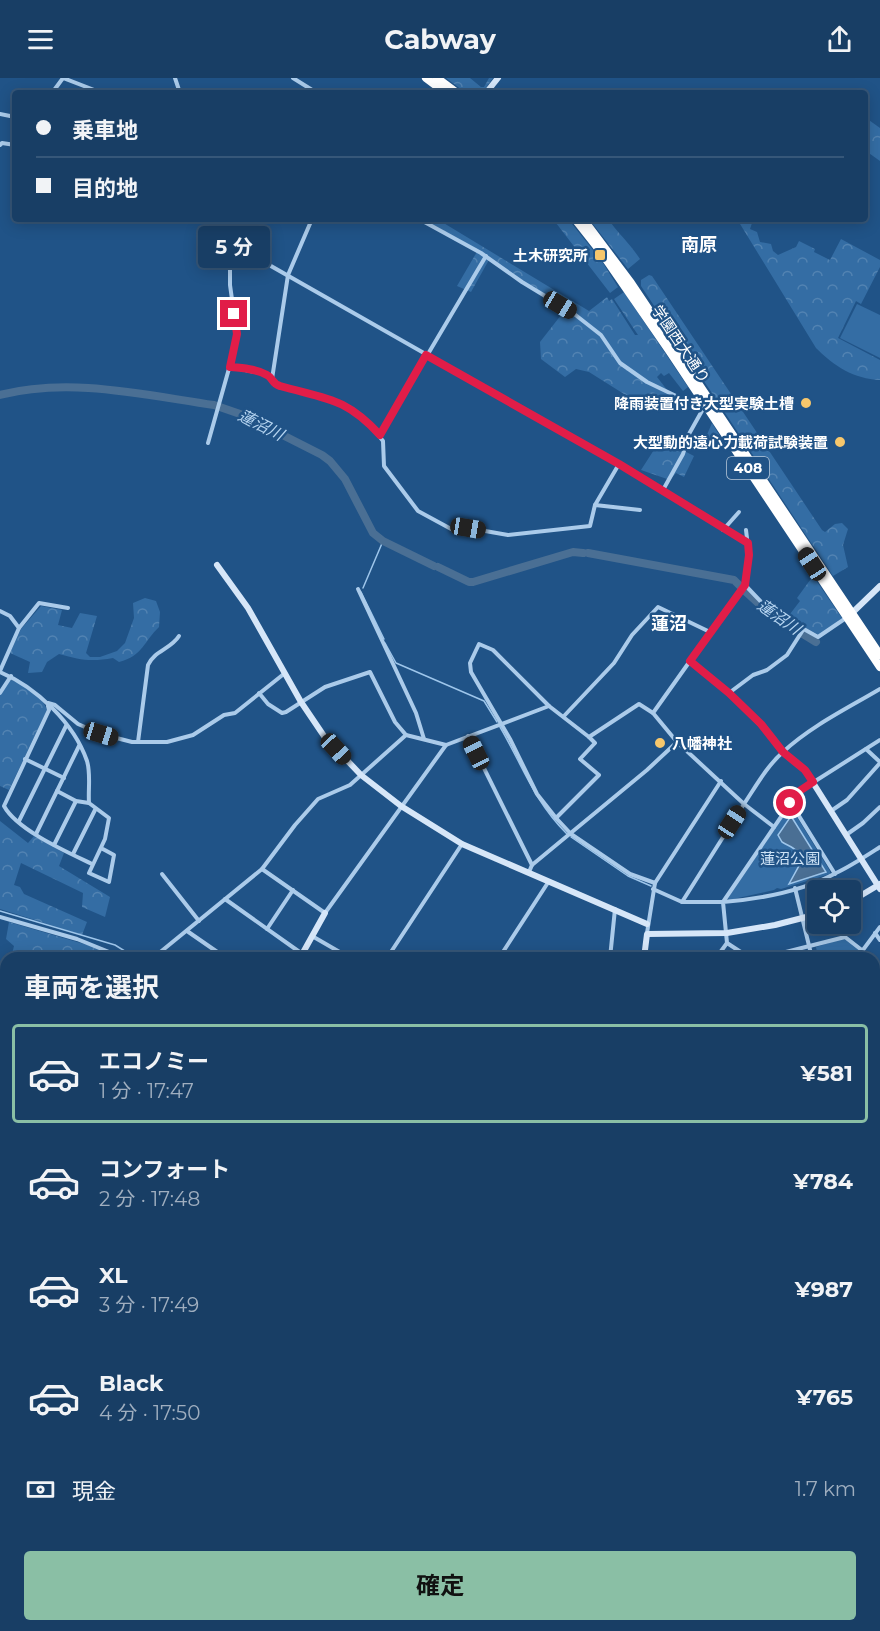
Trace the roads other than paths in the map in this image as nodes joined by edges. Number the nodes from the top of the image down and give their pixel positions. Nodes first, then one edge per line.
1 (63, 78) edge
2 (293, 78) edge
3 (426, 78) edge
4 (437, 78) edge
5 (498, 78) edge
6 (94, 90) edge
7 (312, 90) edge
8 (442, 90) edge
9 (452, 90) edge
10 (488, 90) edge
11 (255, 222) edge
12 (311, 222) edge
13 (424, 222) edge
14 (577, 222) edge
15 (585, 222) edge
16 (234, 245) junction
17 (486, 256) junction
18 (288, 276) junction
19 (426, 355) junction
20 (230, 367) junction
21 (272, 379) junction
22 (705, 408) junction
23 (380, 435) junction
24 (208, 443) dead end
25 (619, 464) junction
26 (663, 490) junction
27 (595, 505) junction
28 (640, 510) dead end
29 (739, 512) dead end
30 (723, 530) junction
31 (746, 530) dead end
32 (748, 543) junction
33 (218, 565) dead end
34 (745, 585) junction
35 (880, 586) edge
36 (357, 589) dead end
37 (68, 608) dead end
38 (0, 611) edge
39 (850, 615) junction
40 (19, 628) junction
41 (710, 632) junction
42 (802, 632) junction
43 (179, 636) dead end
44 (880, 655) edge
45 (690, 661) junction
46 (880, 667) edge
47 (0, 671) edge
48 (285, 673) junction
49 (11, 676) junction
50 (880, 689) edge
51 (0, 693) edge
52 (259, 693) junction
53 (729, 693) junction
54 (48, 702) junction
55 (301, 702) junction
56 (549, 706) junction
57 (653, 713) junction
58 (564, 716) junction
59 (501, 724) junction
60 (66, 726) junction
61 (406, 735) junction
62 (468, 736) junction
63 (589, 737) junction
64 (424, 740) junction
65 (880, 740) edge
66 (138, 742) junction
67 (677, 742) junction
68 (79, 745) junction
69 (446, 745) junction
70 (866, 749) junction
71 (783, 752) junction
72 (25, 759) junction
73 (880, 762) edge
74 (44, 769) junction
75 (361, 775) junction
76 (64, 778) junction
77 (721, 781) junction
78 (813, 782) junction
79 (57, 791) junction
80 (76, 801) junction
81 (90, 803) junction
82 (790, 803) junction
83 (744, 804) junction
84 (400, 806) junction
85 (880, 807) edge
86 (95, 810) junction
87 (830, 811) junction
88 (556, 818) junction
89 (19, 821) junction
90 (774, 827) junction
91 (36, 834) junction
92 (571, 834) junction
93 (845, 835) junction
94 (462, 844) junction
95 (54, 845) junction
96 (880, 847) edge
97 (101, 848) junction
98 (73, 855) junction
99 (860, 859) junction
100 (92, 864) junction
101 (531, 868) junction
102 (262, 869) junction
103 (162, 874) dead end
104 (835, 874) junction
105 (549, 880) junction
106 (655, 883) junction
107 (879, 886) edge
108 (795, 888) junction
109 (653, 889) junction
110 (293, 890) junction
111 (861, 896) edge
112 (225, 899) junction
113 (682, 902) junction
114 (723, 902) junction
115 (615, 909) junction
116 (325, 913) junction
117 (0, 917) edge
118 (807, 917) edge
119 (803, 918) junction
120 (199, 921) junction
121 (647, 924) junction
122 (880, 927) edge
123 (267, 929) junction
124 (188, 931) junction
125 (727, 933) junction
126 (875, 933) junction
127 (646, 934) junction
128 (311, 936) junction
129 (880, 940) edge
130 (727, 943) junction
131 (810, 946) junction
132 (863, 951) joint
133 (109, 952) edge
134 (161, 952) edge
135 (218, 952) edge
136 (296, 952) edge
137 (303, 952) edge
138 (339, 952) edge
139 (391, 952) edge
140 (503, 952) edge
141 (611, 952) edge
142 (644, 952) edge
143 (720, 952) edge
144 (741, 952) edge
145 (786, 952) edge
146 (811, 952) edge

1 - 6 street
2 - 7 street
3 - 8 highway
4 - 9 highway
5 - 10 street
11 - 16 street
12 - 18 street
13 - 17 street
14 - 22 highway, 学園西大通り / 408
15 - 39 highway, 学園西大通り / 408
16 - 18 street
16 - 20 street
17 - 19 street
17 - 22 street
18 - 19 street
18 - 21 street
19 - 23 street
19 - 25 street
20 - 21 street
20 - 24 street
21 - 23 street
22 - 26 street
22 - 39 highway, 学園西大通り / 408
23 - 27 street
25 - 26 street
25 - 27 street
26 - 30 street
27 - 28 street
29 - 30 street
30 - 32 street
31 - 32 street
32 - 34 street
33 - 48 street
34 - 41 street
34 - 42 street
35 - 39 street
36 - 64 street
37 - 40 street
38 - 40 street
39 - 42 street
39 - 44 highway, 学園西大通り / 408
39 - 46 highway, 学園西大通り / 408
40 - 47 street
41 - 45 street
41 - 58 street
42 - 53 street
43 - 66 street
45 - 53 street
45 - 57 street
47 - 49 street
48 - 52 street
48 - 55 street
49 - 51 street
49 - 54 street
50 - 71 street
52 - 55 street
52 - 66 street
53 - 71 street
54 - 60 street
54 - 66 street
54 - 72 street
55 - 61 street
55 - 75 street
56 - 58 street
56 - 59 street
56 - 59 street
57 - 63 street
57 - 67 street
58 - 63 street
59 - 62 street
59 - 88 street
60 - 68 street
60 - 74 street
61 - 64 street
61 - 75 street
62 - 69 street
62 - 101 street
63 - 88 street
64 - 69 street
65 - 70 street
67 - 77 street
67 - 92 street
68 - 76 street
68 - 81 street
69 - 84 street
70 - 73 street
70 - 78 street
71 - 78 street
71 - 83 street
72 - 74 street
72 - 89 street
73 - 87 street
74 - 76 street
74 - 89 street
75 - 84 street
75 - 102 street
76 - 79 street
77 - 83 street
77 - 106 street
78 - 82 street
78 - 87 street
79 - 80 street
79 - 91 street
80 - 81 street
80 - 95 street
81 - 86 street
82 - 90 street
82 - 104 street
83 - 90 street
83 - 113 street
84 - 94 street
84 - 116 street
85 - 93 street
86 - 97 street
86 - 98 street
87 - 93 street
88 - 92 street
89 - 91 street
90 - 114 street
91 - 95 street
92 - 101 street
92 - 106 street
93 - 99 street
94 - 101 street
94 - 139 street
95 - 98 street
96 - 99 street
97 - 100 street
97 - 100 street
98 - 100 street
99 - 104 street
99 - 107 street
101 - 105 street
102 - 110 street
102 - 112 street
103 - 120 street
104 - 108 street
105 - 115 street
105 - 140 street
106 - 109 street
107 - 111 street
108 - 114 street
108 - 119 street
109 - 113 street
109 - 121 street
110 - 116 street
110 - 123 street
112 - 120 street
112 - 123 street
113 - 114 street
114 - 125 street
115 - 121 street
115 - 141 street
116 - 128 street
117 - 133 street
118 - 119 street
119 - 125 street
119 - 131 street
120 - 124 street
121 - 127 street
122 - 126 street
123 - 136 street
124 - 134 street
124 - 135 street
125 - 127 street
125 - 130 street
126 - 129 street
126 - 132 street
127 - 142 street
128 - 137 street
128 - 138 street
130 - 143 street
130 - 144 street
131 - 132 street
131 - 145 street
131 - 146 street

